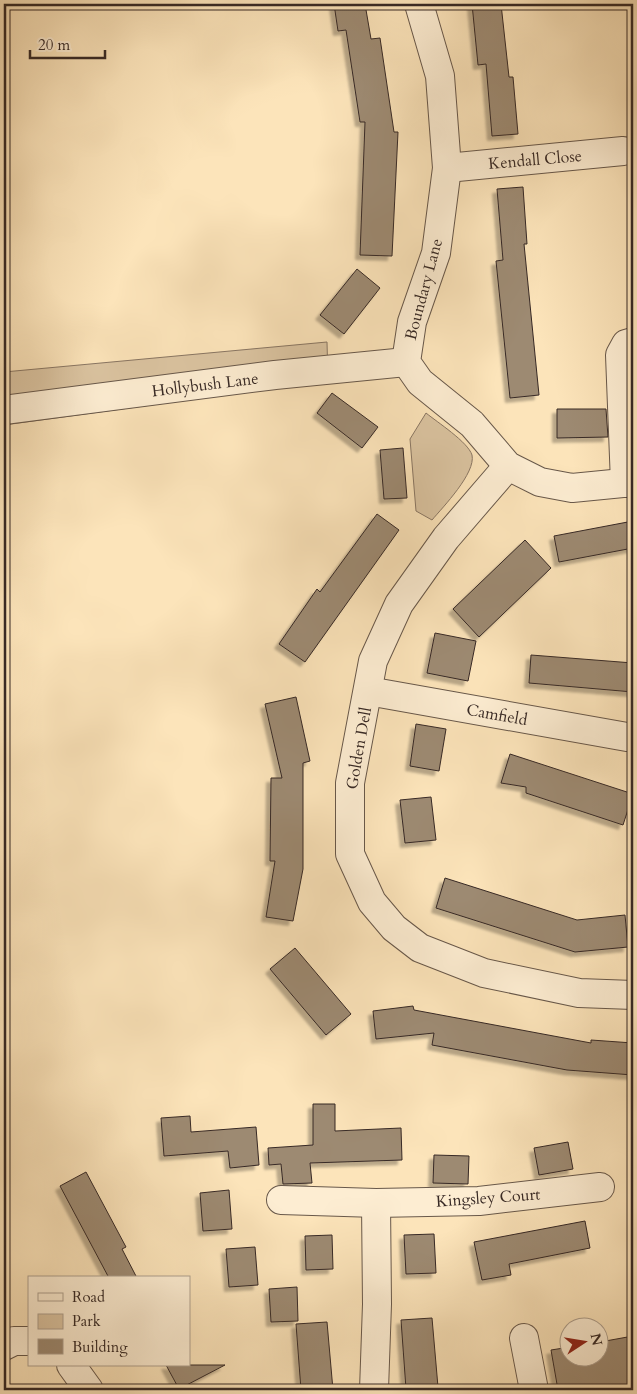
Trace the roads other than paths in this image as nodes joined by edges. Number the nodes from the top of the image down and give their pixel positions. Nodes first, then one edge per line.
1 (419, 4) edge
2 (623, 151) dead end
3 (447, 168) junction
4 (633, 342) edge
5 (406, 362) junction
6 (4, 410) edge
7 (508, 466) junction
8 (629, 483) edge
9 (368, 691) junction
10 (627, 738) dead end
11 (633, 995) edge
12 (600, 1187) dead end
13 (281, 1200) dead end
14 (376, 1203) junction
15 (524, 1338) dead end
16 (28, 1341) edge
17 (4, 1346) edge
18 (72, 1366) edge
19 (89, 1390) edge
20 (374, 1390) edge
21 (534, 1390) edge

1 - 3 street, Boundary Lane
2 - 3 street, Kendall Close
3 - 5 street, Boundary Lane
4 - 8 street
5 - 6 street, Hollybush Lane
5 - 7 street, Boundary Lane
7 - 8 street, Boundary Lane
7 - 9 street, Golden Dell
9 - 10 street, Camfield
9 - 11 street, Golden Dell
12 - 14 street, Kingsley Court
13 - 14 street, Kingsley Court
14 - 20 street
15 - 21 street
16 - 17 street
18 - 19 street

